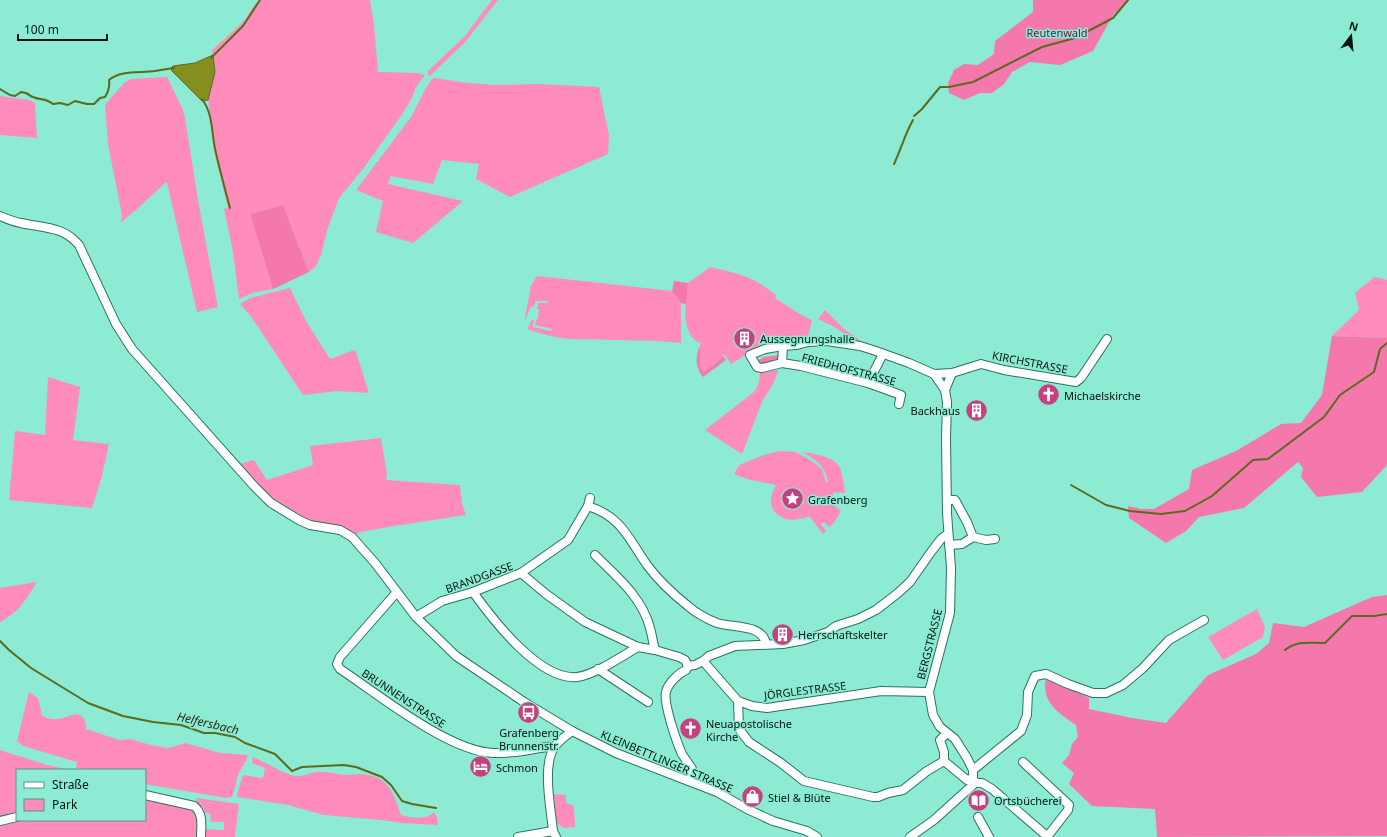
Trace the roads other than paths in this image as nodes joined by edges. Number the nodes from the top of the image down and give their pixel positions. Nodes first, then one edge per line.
1 (0, 216) edge
2 (1107, 338) dead end
3 (783, 346) junction
4 (883, 354) junction
5 (782, 363) junction
6 (952, 373) junction
7 (934, 374) junction
8 (868, 383) junction
9 (945, 390) junction
10 (899, 404) dead end
11 (947, 500) junction
12 (948, 534) junction
13 (973, 537) junction
14 (995, 539) dead end
15 (949, 545) junction
16 (595, 555) dead end
17 (521, 573) junction
18 (397, 592) junction
19 (473, 592) junction
20 (416, 617) junction
21 (1204, 620) dead end
22 (766, 644) junction
23 (638, 646) junction
24 (654, 650) junction
25 (703, 661) junction
26 (688, 666) junction
27 (598, 669) junction
28 (929, 692) junction
29 (738, 701) junction
30 (648, 702) dead end
31 (572, 731) junction
32 (946, 733) junction
33 (554, 746) junction
34 (944, 761) junction
35 (1023, 762) dead end
36 (974, 777) junction
37 (689, 781) junction
38 (146, 795) edge
39 (16, 817) edge
40 (978, 817) dead end
41 (0, 821) edge
42 (555, 834) edge
43 (201, 837) edge
44 (518, 837) edge
45 (817, 837) edge
46 (910, 837) edge
47 (989, 837) edge
48 (1048, 837) edge

1 - 18 street, KLEINBETTLINGER STRASSE
2 - 6 street, KIRCHSTRASSE
3 - 4 street, FRIEDHOFSTRASSE
3 - 5 street
3 - 5 street, FRIEDHOFSTRASSE
4 - 7 street, FRIEDHOFSTRASSE
4 - 8 street
5 - 8 street, FRIEDHOFSTRASSE
6 - 7 street, FRIEDHOFSTRASSE
6 - 9 street, BERGSTRASSE
7 - 9 street, BERGSTRASSE
8 - 10 street, FRIEDHOFSTRASSE
9 - 11 street, BERGSTRASSE
11 - 12 street, BERGSTRASSE
11 - 13 street
12 - 15 street, BERGSTRASSE
12 - 22 street
13 - 14 street
13 - 15 street
15 - 28 street, BERGSTRASSE
16 - 24 street
17 - 19 street, BRANDGASSE
17 - 22 street, BRANDGASSE
17 - 23 street
18 - 20 street, KLEINBETTLINGER STRASSE
18 - 33 street, BRUNNENSTRASSE
19 - 20 street, BRANDGASSE
19 - 27 street
20 - 31 street, KLEINBETTLINGER STRASSE
21 - 36 street
22 - 25 street
23 - 24 street
23 - 27 street
24 - 26 street
25 - 26 street
25 - 29 street
26 - 37 street
27 - 30 street
28 - 29 street, JÖRGLESTRASSE
28 - 32 street, BERGSTRASSE
29 - 34 street
31 - 33 street
31 - 37 street, KLEINBETTLINGER STRASSE
32 - 34 street
32 - 36 street, BERGSTRASSE
33 - 42 street
34 - 36 street
35 - 48 street
36 - 46 street
36 - 48 street
37 - 45 street, KLEINBETTLINGER STRASSE
38 - 43 street
39 - 41 street
40 - 47 street
42 - 44 street

